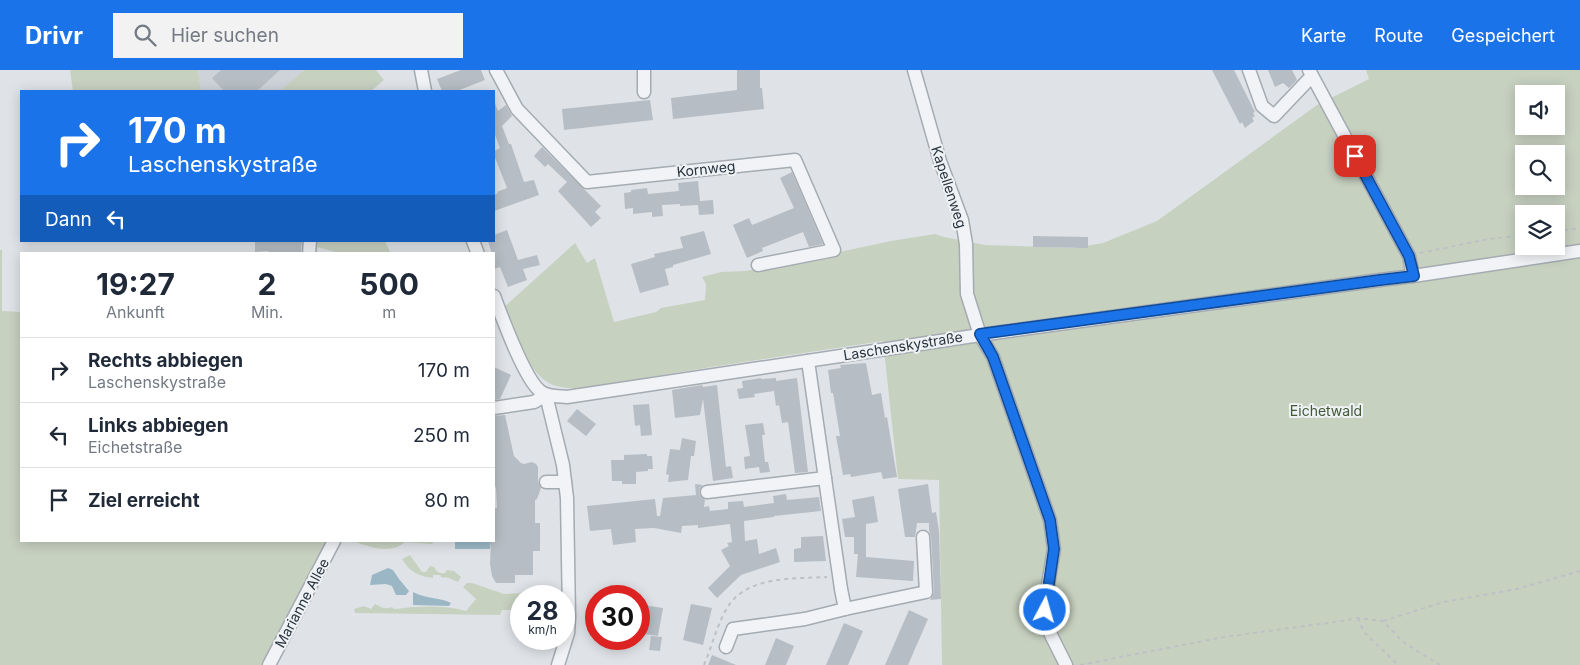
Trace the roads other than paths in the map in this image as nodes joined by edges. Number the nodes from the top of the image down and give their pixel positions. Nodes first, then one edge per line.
1 (421, 70) edge
2 (496, 70) edge
3 (644, 70) edge
4 (914, 70) edge
5 (1249, 70) edge
6 (1310, 73) edge
7 (425, 90) edge
8 (644, 92) dead end
9 (1580, 251) edge
10 (758, 265) dead end
11 (1414, 276) junction
12 (495, 301) edge
13 (499, 323) edge
14 (980, 334) junction
15 (808, 361) junction
16 (546, 395) junction
17 (495, 408) edge
18 (825, 478) junction
19 (546, 482) dead end
20 (566, 482) junction
21 (707, 492) dead end
22 (923, 537) dead end
23 (333, 542) edge
24 (566, 585) edge
25 (845, 609) junction
26 (726, 647) dead end
27 (563, 650) edge
28 (269, 665) edge
29 (559, 665) edge
30 (1066, 665) edge

1 - 7 street
2 - 10 street, Kornweg
3 - 8 street
4 - 14 street, Kapellenweg
5 - 6 street
6 - 11 street
9 - 11 street, Laschenskystraße
11 - 14 street, Laschenskystraße
12 - 13 street
13 - 16 street
14 - 15 street, Laschenskystraße
14 - 30 street, Kapellenweg
15 - 16 street, Laschenskystraße
15 - 18 street
16 - 17 street
16 - 20 street
18 - 21 street
18 - 25 street
19 - 20 street
20 - 24 street
22 - 25 street
23 - 28 street, Marianne Allee
25 - 26 street
27 - 29 street

